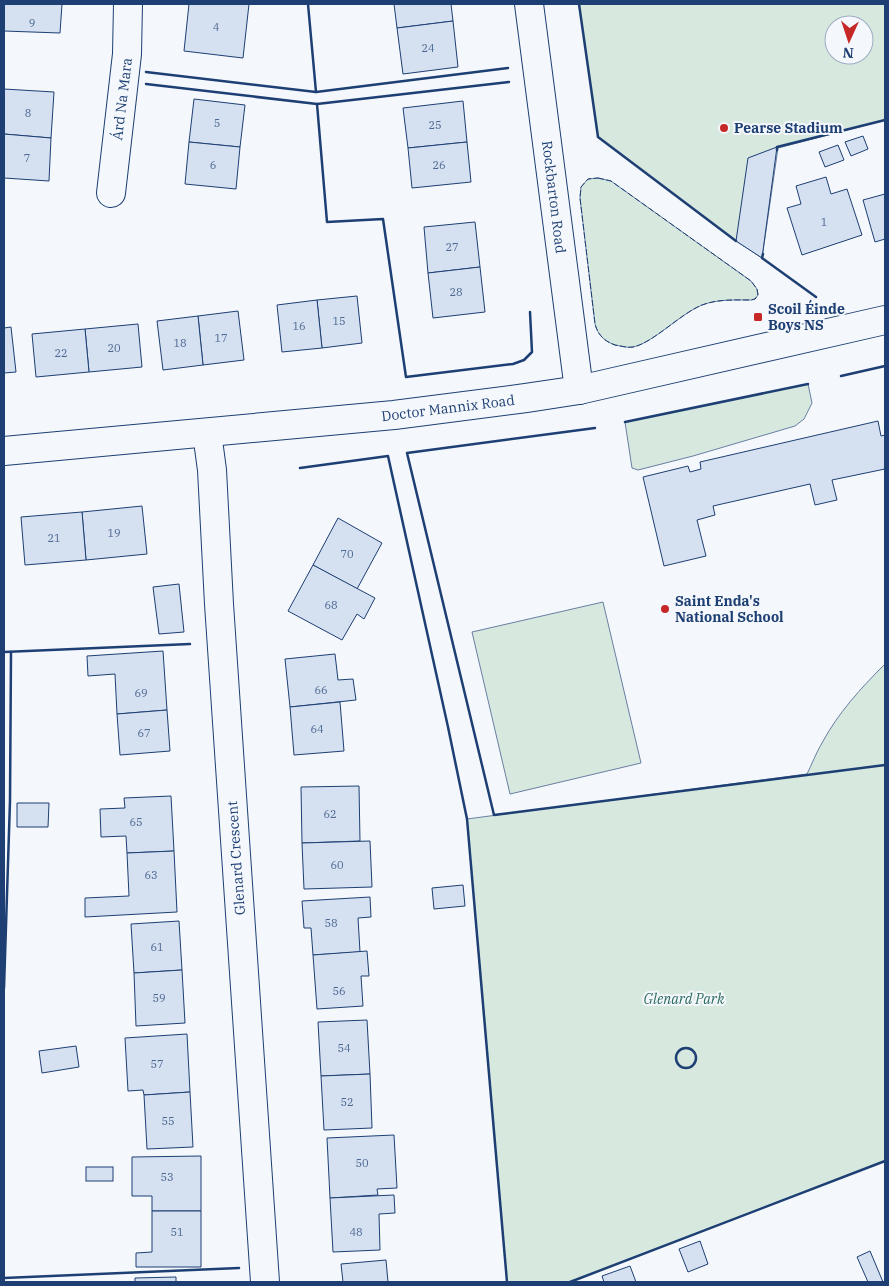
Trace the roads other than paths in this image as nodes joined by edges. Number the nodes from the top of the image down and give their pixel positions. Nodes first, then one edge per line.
1 (128, 4) edge
2 (529, 4) edge
3 (111, 193) dead end
4 (885, 320) edge
5 (579, 390) junction
6 (207, 433) junction
7 (4, 451) edge
8 (265, 1282) edge

1 - 3 street, Árd Na Mara
2 - 5 street, Rockbarton Road
4 - 5 street, Doctor Mannix Road
5 - 6 street, Doctor Mannix Road
6 - 7 street, Doctor Mannix Road
6 - 8 street, Glenard Crescent

